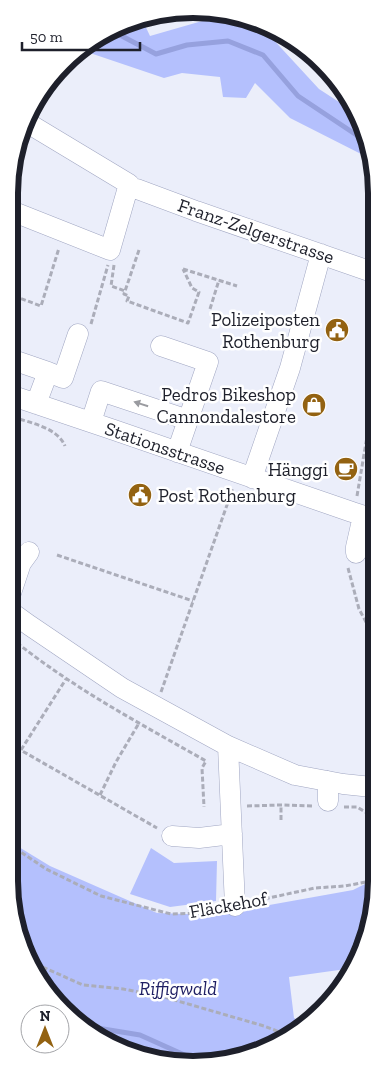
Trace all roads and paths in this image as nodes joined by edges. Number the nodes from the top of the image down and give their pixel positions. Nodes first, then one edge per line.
1 (31, 125) edge
2 (133, 186) junction
3 (18, 214) edge
4 (65, 232) junction
5 (111, 246) junction
6 (139, 250) dead end
7 (320, 254) junction
8 (368, 271) edge
9 (219, 280) junction
10 (237, 286) dead end
11 (125, 291) junction
12 (18, 298) edge
13 (210, 309) dead end
14 (78, 334) dead end
15 (161, 346) dead end
16 (18, 362) edge
17 (48, 372) junction
18 (18, 398) edge
19 (36, 404) junction
20 (18, 419) edge
21 (188, 420) junction
22 (91, 422) junction
23 (65, 446) dead end
24 (177, 452) junction
25 (368, 465) edge
26 (252, 478) junction
27 (233, 487) dead end
28 (364, 511) edge
29 (29, 552) dead end
30 (57, 555) dead end
31 (352, 560) joint
32 (18, 573) edge
33 (193, 601) junction
34 (18, 617) edge
35 (368, 626) edge
36 (18, 644) edge
37 (66, 678) junction
38 (156, 707) junction
39 (139, 723) junction
40 (228, 746) junction
41 (18, 748) edge
42 (21, 750) junction
43 (328, 781) junction
44 (368, 787) edge
45 (100, 795) junction
46 (281, 804) junction
47 (328, 805) junction
48 (204, 807) dead end
49 (231, 807) junction
50 (367, 813) joint
51 (281, 820) dead end
52 (368, 821) dead end
53 (232, 834) junction
54 (172, 836) joint
55 (18, 850) edge
56 (368, 882) edge
57 (235, 906) junction
58 (39, 966) edge
59 (281, 1033) edge

1 - 2 street, Franz-Zelgerstrasse
2 - 5 street
2 - 7 street, Franz-Zelgerstrasse
3 - 4 street
4 - 5 street
4 - 12 path
5 - 11 path
6 - 11 path
7 - 8 street, Franz-Zelgerstrasse
7 - 26 street
9 - 10 path
9 - 11 path
9 - 13 path
14 - 17 street
15 - 21 street
16 - 17 street
17 - 19 street
18 - 19 street, Stationsstrasse
19 - 22 street, Stationsstrasse
20 - 23 path
21 -> 22 street
21 - 24 street
22 - 24 street, Stationsstrasse
24 - 26 street, Stationsstrasse
25 - 28 path
26 - 28 street, Stationsstrasse
27 - 33 path
28 - 31 street
29 - 32 street
30 - 33 path
31 - 35 path
33 - 38 path
34 - 38 street
36 - 37 path
37 - 39 path
37 - 42 path
38 - 40 street
39 - 45 path
39 - 48 path
40 - 43 street
40 - 49 street
41 - 42 path
42 - 45 path
43 - 44 street
43 - 47 street
45 - 54 path
46 - 47 path
46 - 49 path
46 - 51 path
47 - 50 path
49 - 53 street
50 - 52 path
53 - 54 street
53 - 57 street
55 - 57 path, Fläckehof
56 - 57 path, Fläckehof
58 - 59 path

